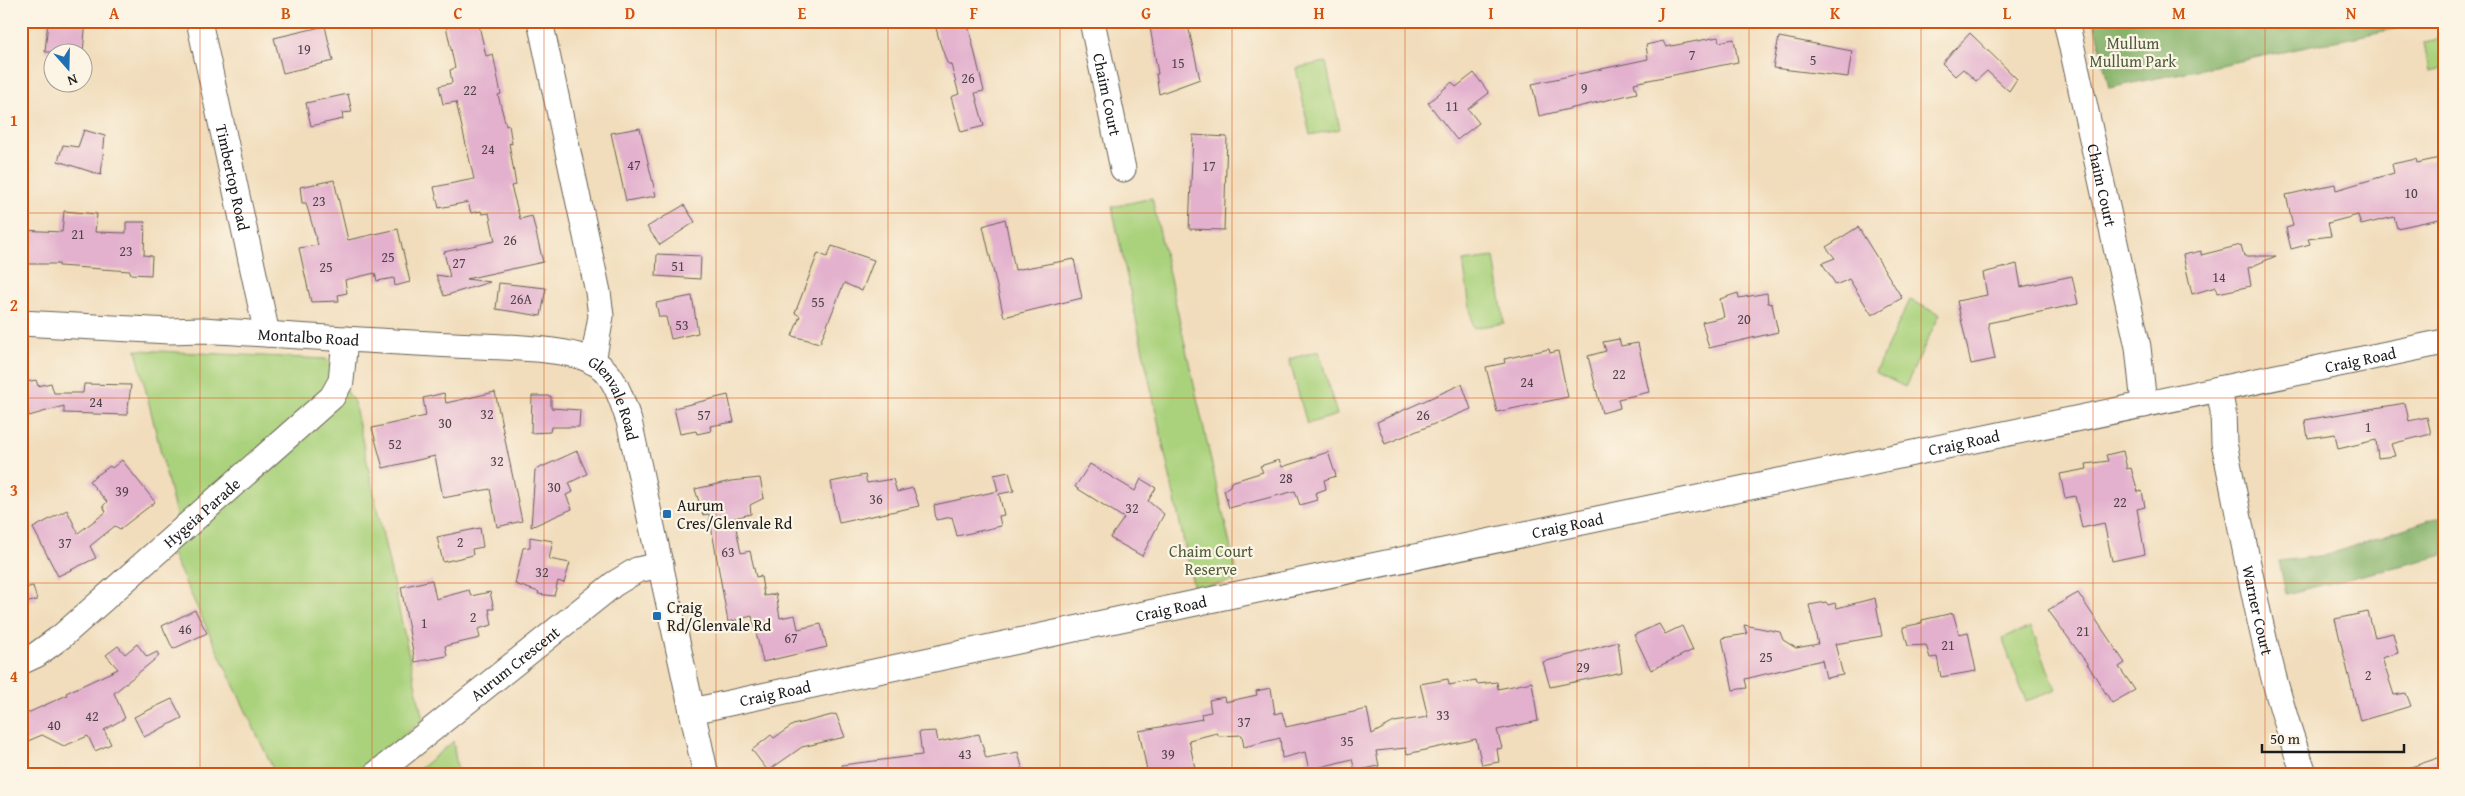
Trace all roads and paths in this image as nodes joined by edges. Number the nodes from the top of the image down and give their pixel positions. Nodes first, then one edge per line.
1 (200, 21) edge
2 (540, 21) edge
3 (1092, 21) edge
4 (2066, 21) edge
5 (1123, 169) dead end
6 (21, 323) edge
7 (267, 334) junction
8 (345, 339) junction
9 (2444, 342) edge
10 (593, 362) junction
11 (2213, 390) junction
12 (2150, 404) junction
13 (661, 565) junction
14 (21, 662) edge
15 (692, 711) junction
16 (375, 775) edge
17 (706, 775) edge
18 (2305, 775) edge

1 - 7 street, Timbertop Road
2 - 10 street, Glenvale Road
3 - 5 street, Chaim Court
4 - 12 street, Chaim Court
6 - 7 street, Montalbo Road
7 - 8 street, Montalbo Road
8 - 10 street, Montalbo Road
8 - 14 street, Hygeia Parade
9 - 11 street, Craig Road
10 - 13 street, Glenvale Road
11 - 12 street, Craig Road
11 - 18 street, Warner Court
12 - 15 street, Craig Road
13 - 15 street, Glenvale Road
13 - 16 street, Aurum Crescent
15 - 17 street, Glenvale Road

